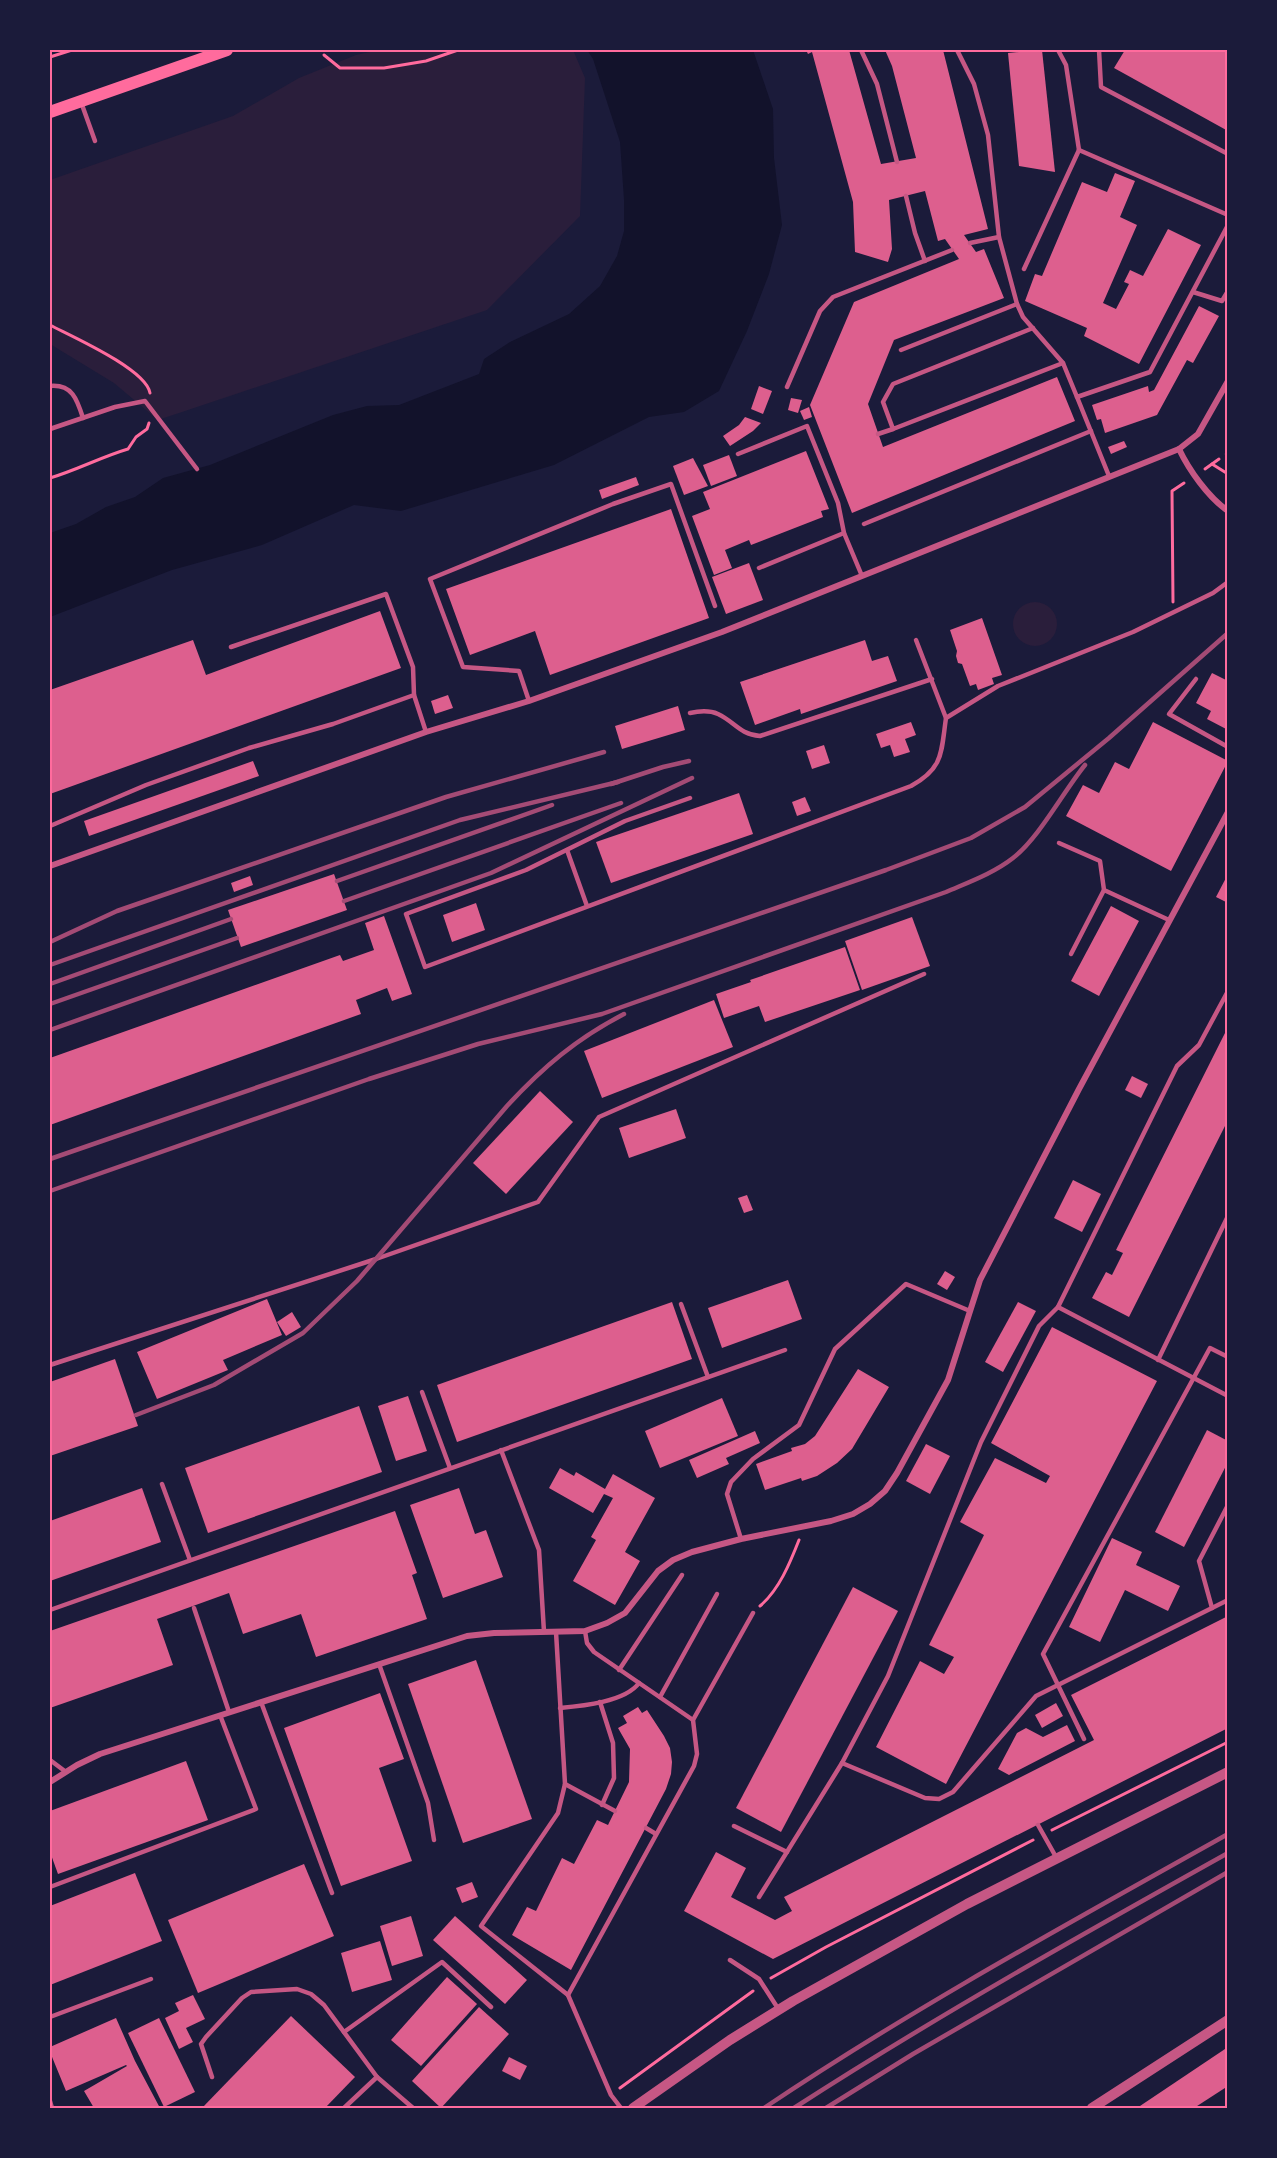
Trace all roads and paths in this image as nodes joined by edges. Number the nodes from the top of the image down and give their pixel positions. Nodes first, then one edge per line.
1 (72, 50) edge
2 (227, 50) edge
3 (458, 50) edge
4 (861, 50) edge
5 (957, 50) edge
6 (1058, 50) edge
7 (1100, 50) edge
8 (324, 55) dead end
9 (50, 57) edge
10 (80, 101) junction
11 (50, 112) edge
12 (95, 141) dead end
13 (1078, 150) junction
14 (1227, 154) edge
15 (897, 162) dead end
16 (906, 196) dead end
17 (1227, 214) edge
18 (1227, 225) edge
19 (999, 237) junction
20 (970, 243) dead end
21 (952, 250) dead end
22 (925, 261) junction
23 (1024, 269) dead end
24 (1227, 291) edge
25 (1193, 292) junction
26 (1017, 304) junction
27 (1033, 328) junction
28 (901, 350) dead end
29 (1063, 363) junction
30 (1227, 381) edge
31 (50, 386) edge
32 (787, 387) dead end
33 (1077, 397) junction
34 (83, 418) junction
35 (50, 429) edge
36 (893, 429) junction
37 (1091, 431) junction
38 (878, 434) dead end
39 (1179, 449) junction
40 (738, 454) dead end
41 (1227, 454) edge
42 (1212, 464) junction
43 (197, 469) dead end
44 (1227, 474) edge
45 (1109, 476) junction
46 (1195, 476) junction
47 (1227, 511) edge
48 (864, 524) dead end
49 (844, 533) junction
50 (759, 568) dead end
51 (862, 576) junction
52 (1227, 582) edge
53 (715, 606) dead end
54 (1173, 613) junction
55 (916, 640) dead end
56 (231, 647) dead end
57 (932, 679) junction
58 (1196, 679) dead end
59 (414, 695) junction
60 (529, 701) junction
61 (690, 713) dead end
62 (946, 718) junction
63 (426, 732) junction
64 (1227, 747) edge
65 (690, 798) dead end
66 (1227, 812) edge
67 (50, 826) edge
68 (1059, 843) dead end
69 (567, 850) junction
70 (50, 866) edge
71 (1104, 890) junction
72 (587, 906) junction
73 (1169, 920) junction
74 (1071, 954) dead end
75 (924, 974) dead end
76 (1227, 992) edge
77 (1227, 1216) edge
78 (681, 1304) dead end
79 (1058, 1307) junction
80 (970, 1311) junction
81 (785, 1350) dead end
82 (1227, 1357) edge
83 (1158, 1360) junction
84 (50, 1365) edge
85 (708, 1377) junction
86 (1194, 1379) junction
87 (422, 1392) dead end
88 (1227, 1395) edge
89 (501, 1450) junction
90 (450, 1468) junction
91 (162, 1484) dead end
92 (1227, 1505) edge
93 (803, 1527) junction
94 (741, 1539) junction
95 (190, 1560) junction
96 (682, 1575) dead end
97 (717, 1594) dead end
98 (1227, 1600) edge
99 (194, 1608) dead end
100 (1212, 1608) junction
101 (50, 1610) edge
102 (753, 1613) joint
103 (585, 1631) junction
104 (544, 1632) junction
105 (556, 1632) junction
106 (379, 1664) junction
107 (619, 1670) junction
108 (639, 1683) junction
109 (1057, 1685) junction
110 (660, 1697) junction
111 (261, 1702) junction
112 (600, 1702) junction
113 (560, 1708) junction
114 (229, 1712) junction
115 (220, 1716) junction
116 (693, 1720) junction
117 (1084, 1739) dead end
118 (1227, 1742) edge
119 (50, 1760) edge
120 (842, 1763) junction
121 (66, 1772) junction
122 (1227, 1772) edge
123 (50, 1782) edge
124 (564, 1784) junction
125 (602, 1805) junction
126 (615, 1812) dead end
127 (1038, 1825) dead end
128 (734, 1826) dead end
129 (646, 1828) dead end
130 (656, 1834) junction
131 (1043, 1835) junction
132 (434, 1840) dead end
133 (787, 1852) junction
134 (1056, 1857) junction
135 (50, 1887) edge
136 (332, 1893) dead end
137 (759, 1897) dead end
138 (730, 1960) dead end
139 (151, 1979) dead end
140 (763, 1984) dead end
141 (753, 1991) dead end
142 (568, 1995) junction
143 (491, 2007) dead end
144 (779, 2010) junction
145 (50, 2017) edge
146 (1227, 2020) edge
147 (344, 2032) junction
148 (213, 2077) dead end
149 (377, 2077) junction
150 (611, 2095) junction
151 (50, 2101) edge
152 (52, 2109) edge
153 (344, 2109) edge
154 (413, 2109) edge
155 (621, 2109) edge
156 (633, 2109) edge
157 (1092, 2109) edge

1 - 9 path
2 - 10 main road
3 - 8 path
4 - 15 lane
5 - 19 lane
6 - 13 lane
7 - 14 lane
10 - 11 main road
10 - 12 lane
13 - 17 lane
13 - 23 lane
16 - 22 lane
18 - 25 lane
19 - 20 lane
19 - 26 lane
21 - 22 lane
22 - 32 lane
24 - 25 lane
25 - 33 lane
26 - 27 lane
26 - 28 lane
27 - 29 lane
27 - 36 lane
29 - 33 lane
29 - 36 lane
30 - 39 street
31 - 34 lane
33 - 37 lane
34 - 35 lane
34 - 43 lane
36 - 38 lane
37 - 45 lane
37 - 48 lane
39 - 45 street
39 - 46 street
40 - 49 lane
41 - 42 path
42 - 44 path
42 - 46 path
45 - 51 street
46 - 47 street
46 - 54 path
49 - 50 lane
49 - 51 lane
51 - 60 street
52 - 54 lane
53 - 60 lane
54 - 62 lane
55 - 57 lane
56 - 59 lane
57 - 61 lane
57 - 62 lane
58 - 64 lane
59 - 63 lane
59 - 67 lane
60 - 63 street
62 - 72 lane
63 - 70 street
65 - 69 lane
66 - 73 street
68 - 71 lane
69 - 72 lane
69 - 72 lane
71 - 73 lane
71 - 74 lane
73 - 80 street
75 - 84 lane
76 - 79 lane
77 - 83 lane
78 - 85 lane
79 - 83 lane
79 - 120 lane
80 - 93 street
80 - 94 lane
81 - 85 lane
82 - 86 lane
83 - 86 lane
85 - 89 lane
86 - 88 lane
86 - 109 lane
87 - 90 lane
89 - 90 lane
89 - 104 lane
90 - 95 lane
91 - 95 lane
92 - 100 lane
93 - 94 street
93 - 102 path
94 - 103 street
95 - 101 lane
96 - 107 lane
97 - 110 lane
98 - 100 lane
99 - 114 lane
100 - 109 lane
102 - 116 lane
103 - 105 street
103 - 107 lane
104 - 105 street
104 - 106 street
105 - 113 lane
106 - 111 street
106 - 132 lane
107 - 108 lane
108 - 110 lane
108 - 112 lane
109 - 117 lane
109 - 120 lane
110 - 116 lane
111 - 114 street
111 - 136 lane
112 - 113 lane
112 - 125 lane
113 - 124 lane
114 - 115 street
115 - 121 street
115 - 135 lane
116 - 130 lane
118 - 131 path
119 - 121 lane
120 - 133 lane
121 - 123 street
122 - 134 street
124 - 125 lane
124 - 142 lane
125 - 126 lane
127 - 131 lane
128 - 133 lane
129 - 130 lane
130 - 142 lane
131 - 134 lane
131 - 140 path
133 - 137 lane
134 - 144 street
138 - 144 lane
139 - 145 lane
141 - 150 path
142 - 150 lane
143 - 147 lane
144 - 156 street
146 - 157 street
147 - 148 lane
147 - 149 lane
149 - 153 lane
149 - 154 lane
150 - 155 lane
151 - 152 lane

